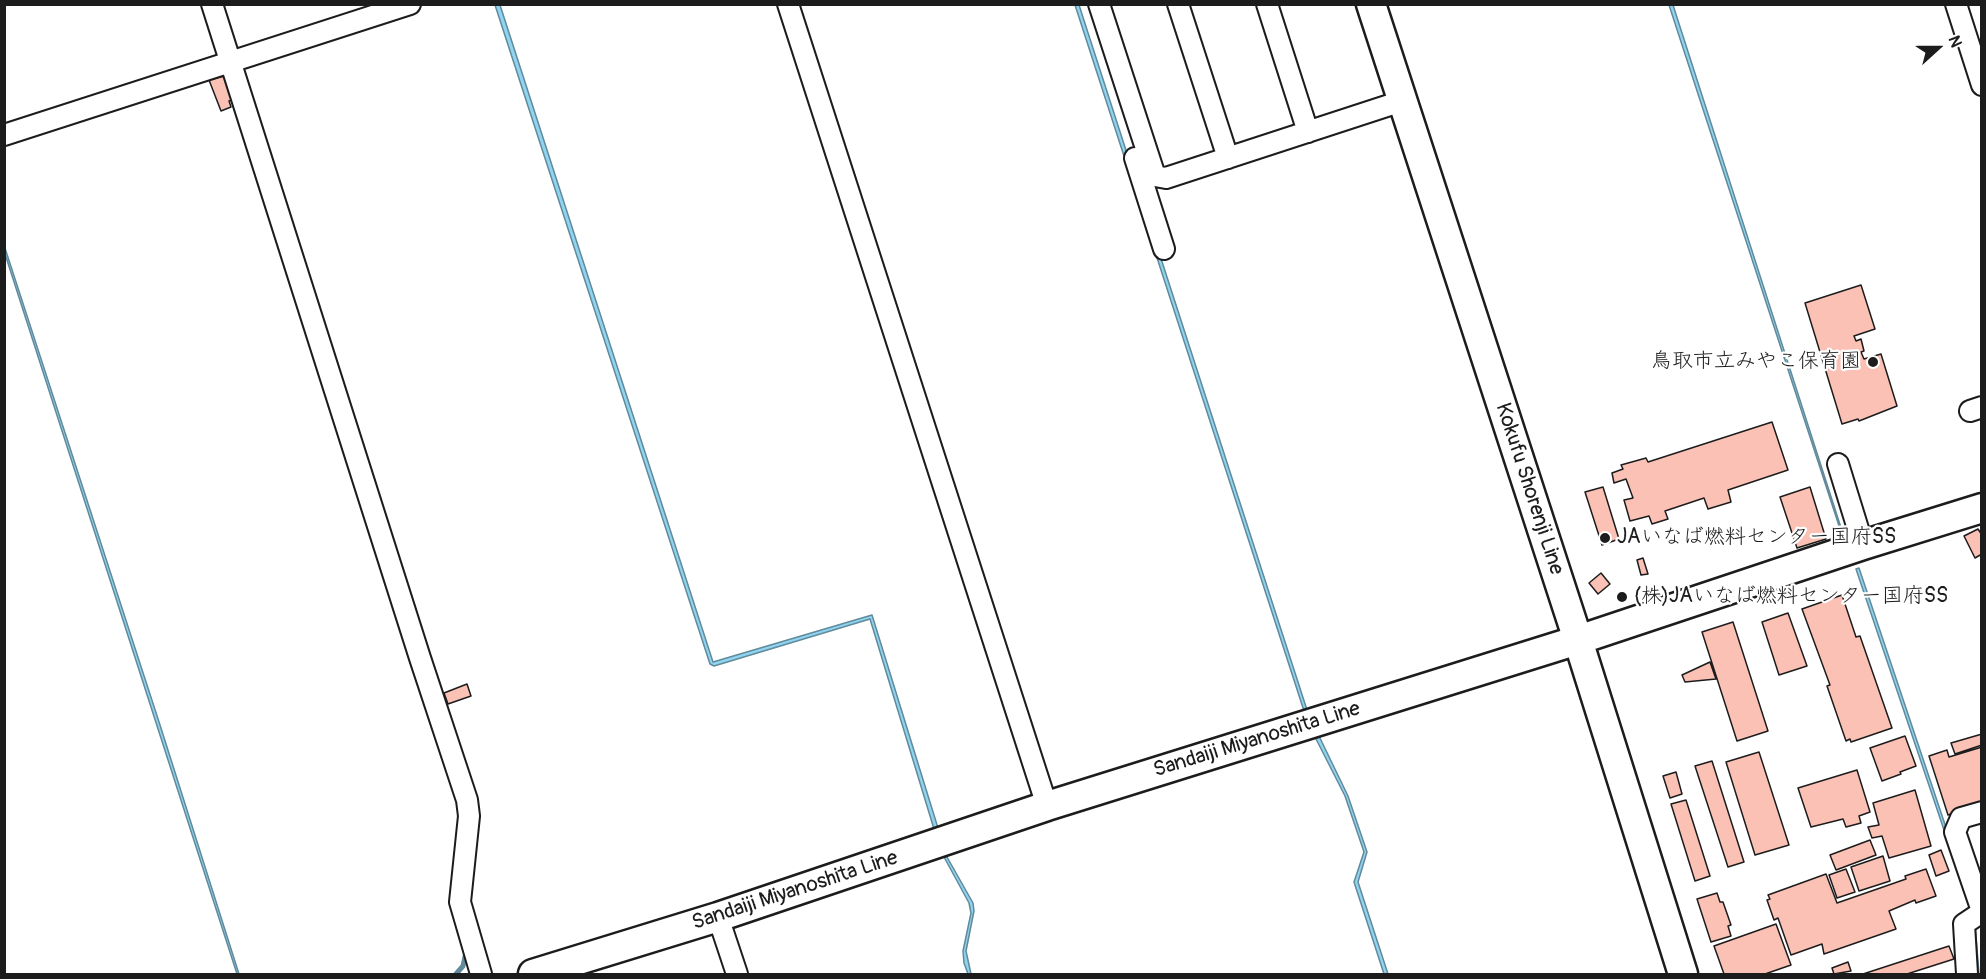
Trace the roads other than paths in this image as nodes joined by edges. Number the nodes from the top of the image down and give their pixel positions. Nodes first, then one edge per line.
1 (212, 4) edge
2 (410, 4) edge
3 (788, 4) edge
4 (1086, 4) edge
5 (1099, 4) edge
6 (1178, 4) edge
7 (1267, 4) edge
8 (1371, 4) edge
9 (1956, 4) edge
10 (231, 62) junction
11 (1982, 85) edge
12 (1402, 101) junction
13 (1308, 132) junction
14 (4, 135) edge
15 (1228, 158) junction
16 (1164, 249) dead end
17 (1838, 464) dead end
18 (1982, 508) edge
19 (1863, 545) junction
20 (1578, 640) junction
21 (1047, 806) junction
22 (1982, 812) edge
23 (718, 917) junction
24 (481, 975) edge
25 (533, 975) edge
26 (737, 975) edge
27 (1683, 975) edge
28 (1967, 975) edge

1 - 10 street
2 - 10 street
3 - 21 street
4 - 16 street
5 - 15 street
6 - 15 street
7 - 13 street
8 - 12 main road, Kokufu Shorenji Line
9 - 11 street
10 - 14 street
10 - 24 street
12 - 13 street
12 - 20 main road, Kokufu Shorenji Line
13 - 15 street
17 - 19 street
18 - 19 main road, Sandaiji Miyanoshita Line
19 - 20 main road, Sandaiji Miyanoshita Line
20 - 21 main road, Sandaiji Miyanoshita Line
20 - 27 main road, Kokufu Shorenji Line
21 - 23 main road, Sandaiji Miyanoshita Line
22 - 28 street
23 - 25 main road, Sandaiji Miyanoshita Line
23 - 26 street

